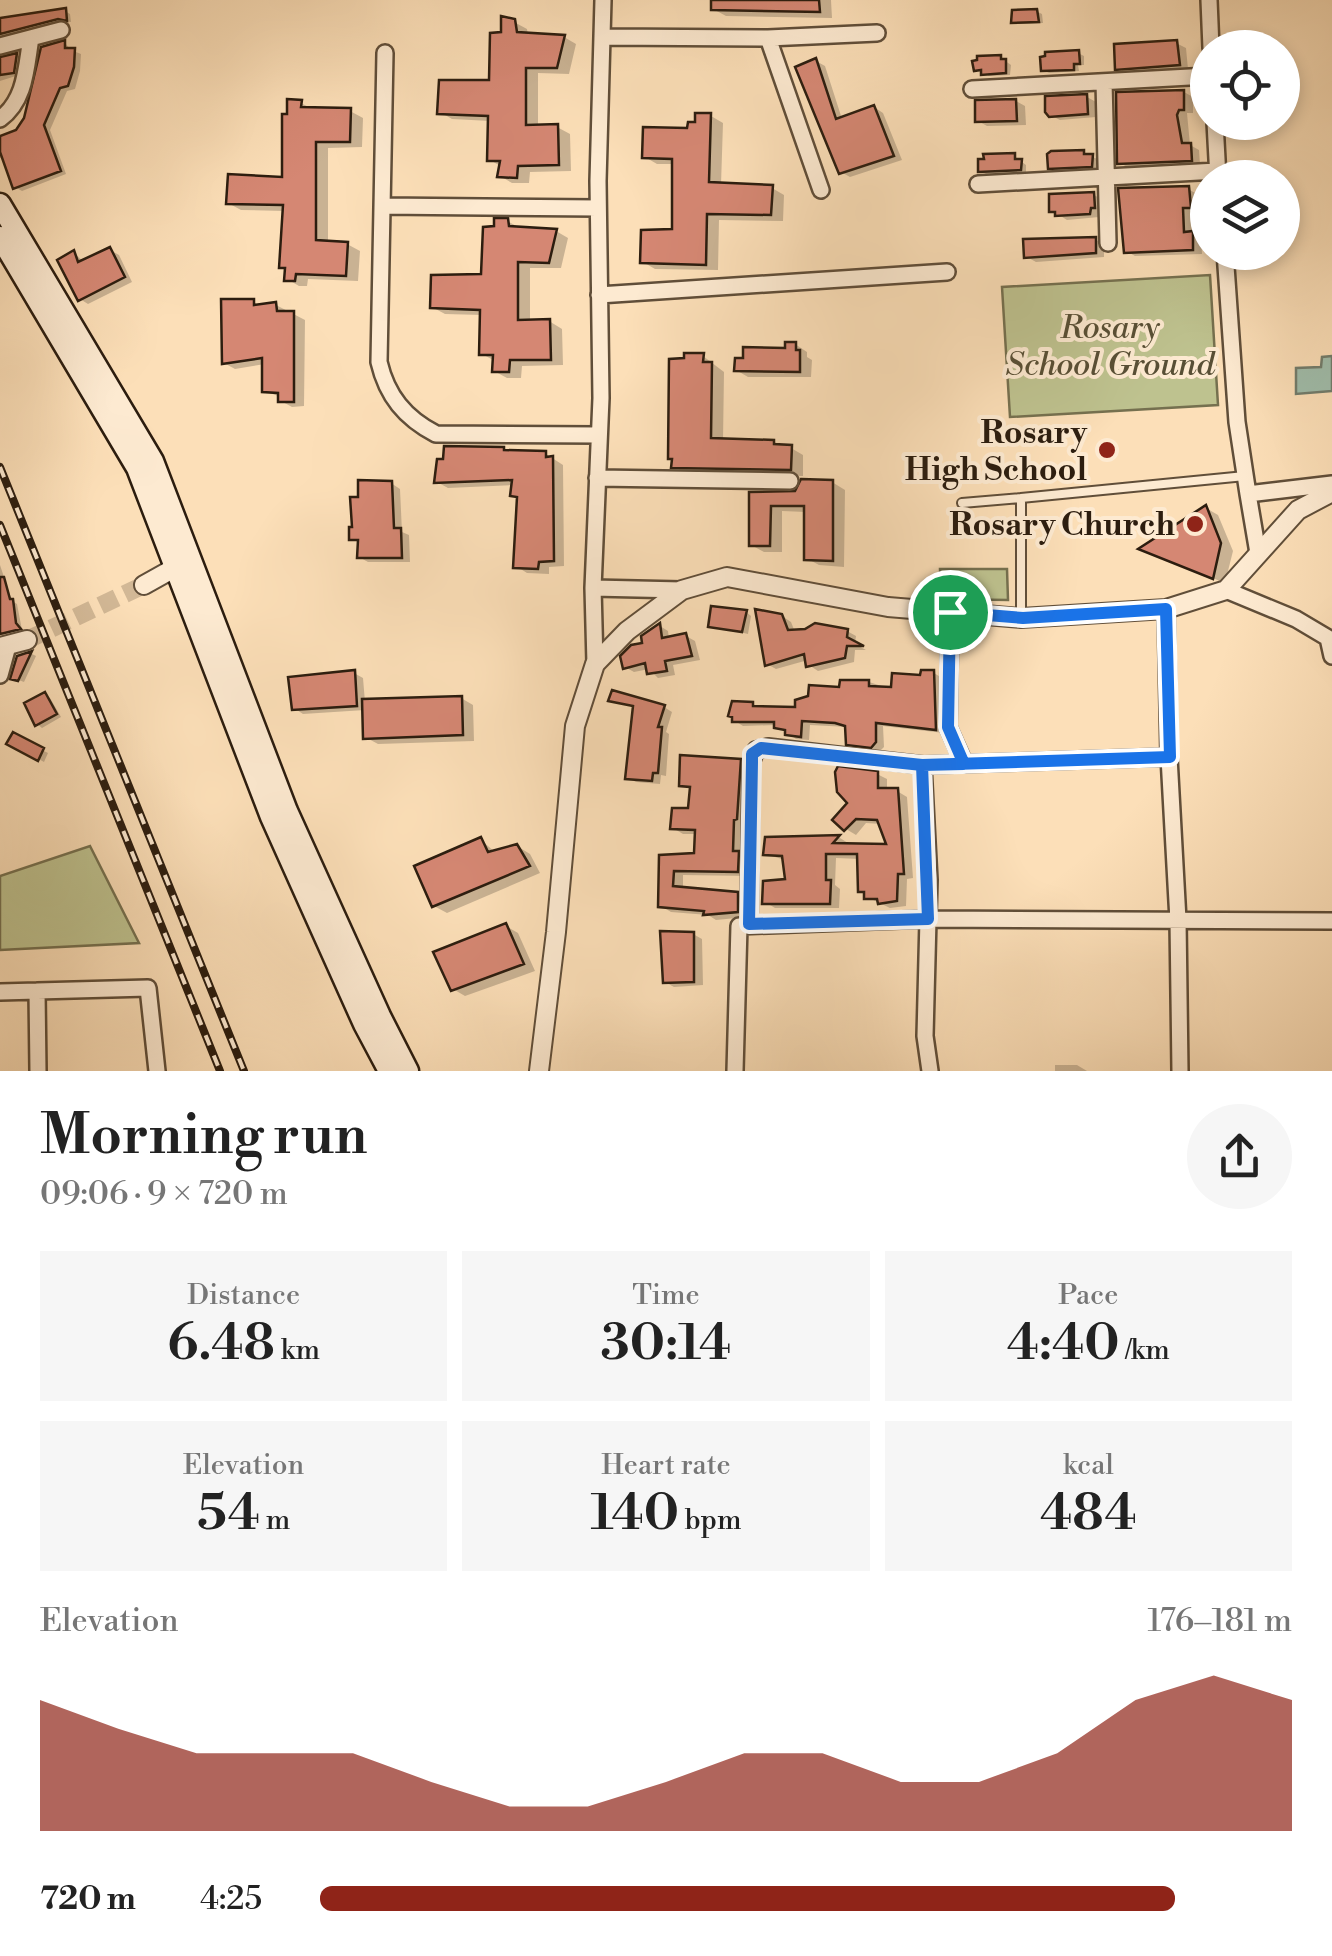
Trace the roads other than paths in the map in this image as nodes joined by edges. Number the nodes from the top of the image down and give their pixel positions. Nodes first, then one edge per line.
1 (602, 0) edge
2 (1209, 0) edge
3 (62, 30) dead end
4 (1210, 30) edge
5 (877, 33) dead end
6 (602, 37) junction
7 (31, 38) junction
8 (768, 38) junction
9 (0, 46) edge
10 (385, 52) dead end
11 (1190, 77) edge
12 (1104, 82) junction
13 (972, 89) dead end
14 (0, 119) edge
15 (1190, 175) edge
16 (1106, 177) junction
17 (978, 184) dead end
18 (821, 190) dead end
19 (0, 204) edge
20 (382, 206) junction
21 (598, 208) junction
22 (0, 237) edge
23 (1108, 242) dead end
24 (1225, 270) edge
25 (947, 272) dead end
26 (599, 295) junction
27 (599, 435) junction
28 (1245, 476) junction
29 (598, 478) junction
30 (790, 481) dead end
31 (1332, 484) edge
32 (1332, 492) edge
33 (1248, 494) junction
34 (1021, 498) junction
35 (962, 503) dead end
36 (1258, 554) junction
37 (182, 564) junction
38 (144, 584) tunnel mouth
39 (593, 588) junction
40 (682, 590) junction
41 (1226, 590) junction
42 (1166, 609) junction
43 (950, 612) junction
44 (1022, 618) junction
45 (27, 640) tunnel mouth
46 (4, 646) edge
47 (1332, 656) edge
48 (596, 664) junction
49 (0, 676) edge
50 (1170, 757) junction
51 (964, 764) junction
52 (922, 765) junction
53 (928, 919) junction
54 (1178, 920) junction
55 (1332, 920) edge
56 (749, 924) junction
57 (37, 991) junction
58 (0, 992) edge
59 (38, 1071) edge
60 (157, 1071) edge
61 (389, 1071) edge
62 (408, 1071) edge
63 (539, 1071) edge
64 (735, 1071) edge
65 (930, 1071) edge
66 (1180, 1071) edge

1 - 6 street
2 - 4 street
3 - 7 street
5 - 8 street
6 - 8 street
6 - 21 street
7 - 9 street
7 - 14 street
8 - 18 street
10 - 20 street
11 - 12 street
12 - 13 street
12 - 16 street
15 - 16 street
16 - 17 street
16 - 23 street
19 - 37 main road
20 - 21 street
20 - 27 street
21 - 26 street
22 - 37 main road
24 - 28 street
25 - 26 street
26 - 27 street
27 - 29 street
28 - 33 street
28 - 34 lane
29 - 30 street
29 - 39 street
31 - 33 street
32 - 36 street
33 - 36 street
34 - 35 lane
34 - 44 lane
36 - 41 street
37 - 38 street
37 - 61 main road
37 - 62 main road
39 - 40 street
39 - 48 street
40 - 43 street
40 - 48 street
41 - 42 street
41 - 47 street
42 - 44 street
42 - 50 street
43 - 44 street
43 - 51 street
45 - 46 street
46 - 49 street
48 - 63 street
50 - 51 street
50 - 54 street
51 - 52 street
52 - 53 street
52 - 56 street
53 - 54 street
53 - 56 street
53 - 65 street
54 - 55 street
54 - 66 street
56 - 64 street
57 - 58 street
57 - 59 street
57 - 60 street

